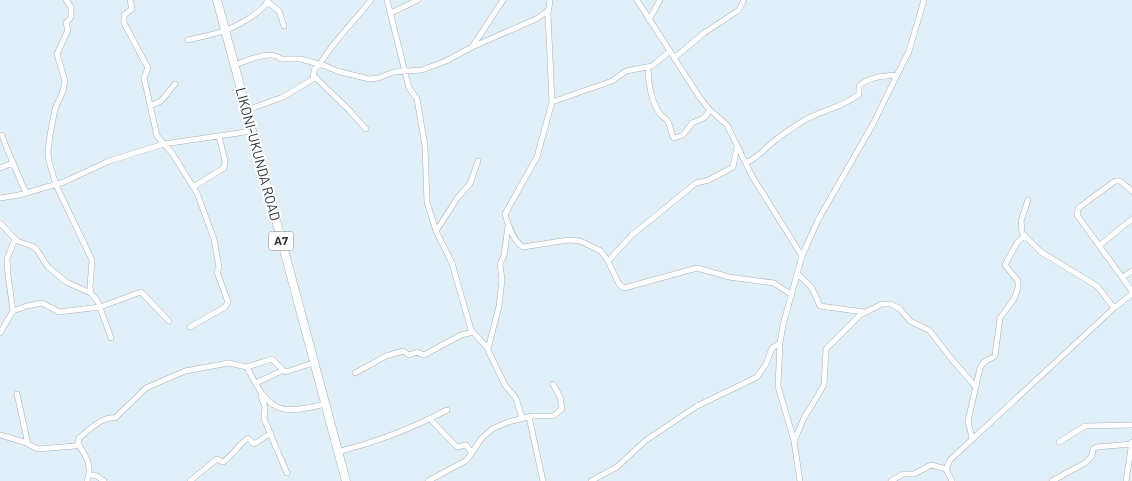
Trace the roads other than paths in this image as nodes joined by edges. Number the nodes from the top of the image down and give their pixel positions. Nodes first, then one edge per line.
1 (66, 0) edge
2 (130, 0) edge
3 (217, 0) edge
4 (371, 0) edge
5 (387, 0) edge
6 (418, 0) edge
7 (503, 0) edge
8 (550, 0) edge
9 (637, 0) edge
10 (660, 0) edge
11 (744, 0) edge
12 (924, 0) edge
13 (268, 1) edge
14 (549, 10) junction
15 (391, 13) junction
16 (649, 20) junction
17 (284, 26) dead end
18 (225, 31) junction
19 (188, 40) dead end
20 (472, 47) junction
21 (670, 51) junction
22 (674, 58) junction
23 (320, 64) junction
24 (235, 65) junction
25 (648, 67) junction
26 (405, 70) junction
27 (897, 75) junction
28 (314, 76) junction
29 (175, 84) dead end
30 (552, 102) junction
31 (150, 106) junction
32 (247, 110) junction
33 (710, 110) junction
34 (366, 129) dead end
35 (252, 131) junction
36 (2, 135) dead end
37 (219, 136) junction
38 (164, 144) junction
39 (737, 147) junction
40 (478, 161) dead end
41 (746, 162) junction
42 (13, 163) junction
43 (0, 168) edge
44 (56, 185) junction
45 (193, 187) junction
46 (1132, 191) edge
47 (26, 193) junction
48 (0, 198) edge
49 (1028, 200) dead end
50 (1132, 219) edge
51 (0, 223) edge
52 (508, 226) junction
53 (436, 231) junction
54 (1024, 236) junction
55 (15, 239) junction
56 (1100, 245) junction
57 (802, 256) junction
58 (608, 261) junction
59 (1132, 270) edge
60 (798, 274) junction
61 (1123, 277) junction
62 (1132, 292) edge
63 (91, 293) junction
64 (792, 295) junction
65 (100, 307) junction
66 (1114, 308) junction
67 (13, 311) junction
68 (865, 312) junction
69 (169, 321) dead end
70 (190, 327) dead end
71 (473, 332) junction
72 (0, 333) edge
73 (111, 338) dead end
74 (780, 343) junction
75 (488, 349) junction
76 (313, 363) junction
77 (247, 367) junction
78 (283, 370) junction
79 (355, 373) dead end
80 (256, 384) junction
81 (553, 384) dead end
82 (975, 386) junction
83 (261, 393) junction
84 (17, 394) dead end
85 (325, 404) junction
86 (447, 410) dead end
87 (529, 417) junction
88 (522, 418) junction
89 (430, 419) junction
90 (1132, 424) edge
91 (271, 433) junction
92 (2, 436) edge
93 (972, 438) junction
94 (794, 441) junction
95 (1059, 442) dead end
96 (1132, 443) edge
97 (28, 444) junction
98 (78, 444) junction
99 (337, 452) junction
100 (472, 453) junction
101 (946, 469) junction
102 (287, 473) dead end
103 (88, 478) edge
104 (104, 481) edge
105 (190, 481) edge
106 (346, 481) edge
107 (428, 481) edge
108 (543, 481) edge
109 (591, 481) edge
110 (800, 481) edge
111 (891, 481) edge
112 (952, 481) edge
113 (1052, 481) edge
114 (1126, 481) edge

1 - 44 street
2 - 31 street
3 - 18 highway, LIKONI-UKUNDA ROAD / A7
4 - 23 street
5 - 15 street
6 - 15 street
7 - 20 street
8 - 14 street
9 - 16 street
10 - 16 street
11 - 22 street
12 - 27 street
13 - 17 street
13 - 18 street
14 - 20 street
14 - 30 street
15 - 26 street
16 - 21 street
18 - 19 street
18 - 24 highway, LIKONI-UKUNDA ROAD / A7
20 - 26 street
21 - 22 street
21 - 25 street
22 - 33 street
23 - 24 street
23 - 26 street
23 - 28 street
24 - 32 highway, LIKONI-UKUNDA ROAD / A7
25 - 30 street
25 - 33 street
26 - 53 street
27 - 41 street
27 - 57 street
28 - 32 street
28 - 34 street
29 - 31 street
30 - 52 street
31 - 38 street
32 - 35 highway, LIKONI-UKUNDA ROAD / A7
33 - 39 street
35 - 37 street
35 - 76 highway, LIKONI-UKUNDA ROAD / A7
36 - 42 street
37 - 38 street
37 - 45 street
38 - 44 street
38 - 45 street
39 - 41 street
39 - 58 street
40 - 53 street
41 - 57 street
42 - 43 street
42 - 47 street
44 - 47 street
44 - 63 street
45 - 70 street
46 - 56 street
47 - 48 street
49 - 54 street
50 - 56 street
51 - 55 street
52 - 58 street
52 - 75 street
53 - 71 street
54 - 66 street
54 - 82 street
55 - 63 street
55 - 67 street
56 - 61 street
57 - 60 street
58 - 64 street
59 - 61 street
60 - 64 street
60 - 68 street
61 - 62 street
62 - 66 street
63 - 65 street
64 - 74 street
65 - 67 street
65 - 69 street
65 - 73 street
66 - 93 street
67 - 72 street
68 - 82 street
68 - 94 street
71 - 75 street
71 - 79 street
74 - 94 street
74 - 109 street
75 - 88 street
76 - 78 street
76 - 85 highway, LIKONI-UKUNDA ROAD / A7
77 - 78 street
77 - 80 street
77 - 98 street
78 - 80 street
80 - 83 street
81 - 87 street
82 - 93 street
83 - 85 street
83 - 91 street
84 - 97 street
85 - 99 highway, LIKONI-UKUNDA ROAD / A7
86 - 89 street
87 - 88 street
87 - 108 street
88 - 100 street
89 - 99 street
89 - 100 street
90 - 95 street
91 - 102 street
91 - 105 street
92 - 97 street
93 - 101 street
94 - 110 street
96 - 113 street
96 - 114 street
97 - 98 street
98 - 103 street
99 - 106 highway, LIKONI-UKUNDA ROAD / A7
100 - 107 street
101 - 111 street
101 - 112 street
103 - 104 street

